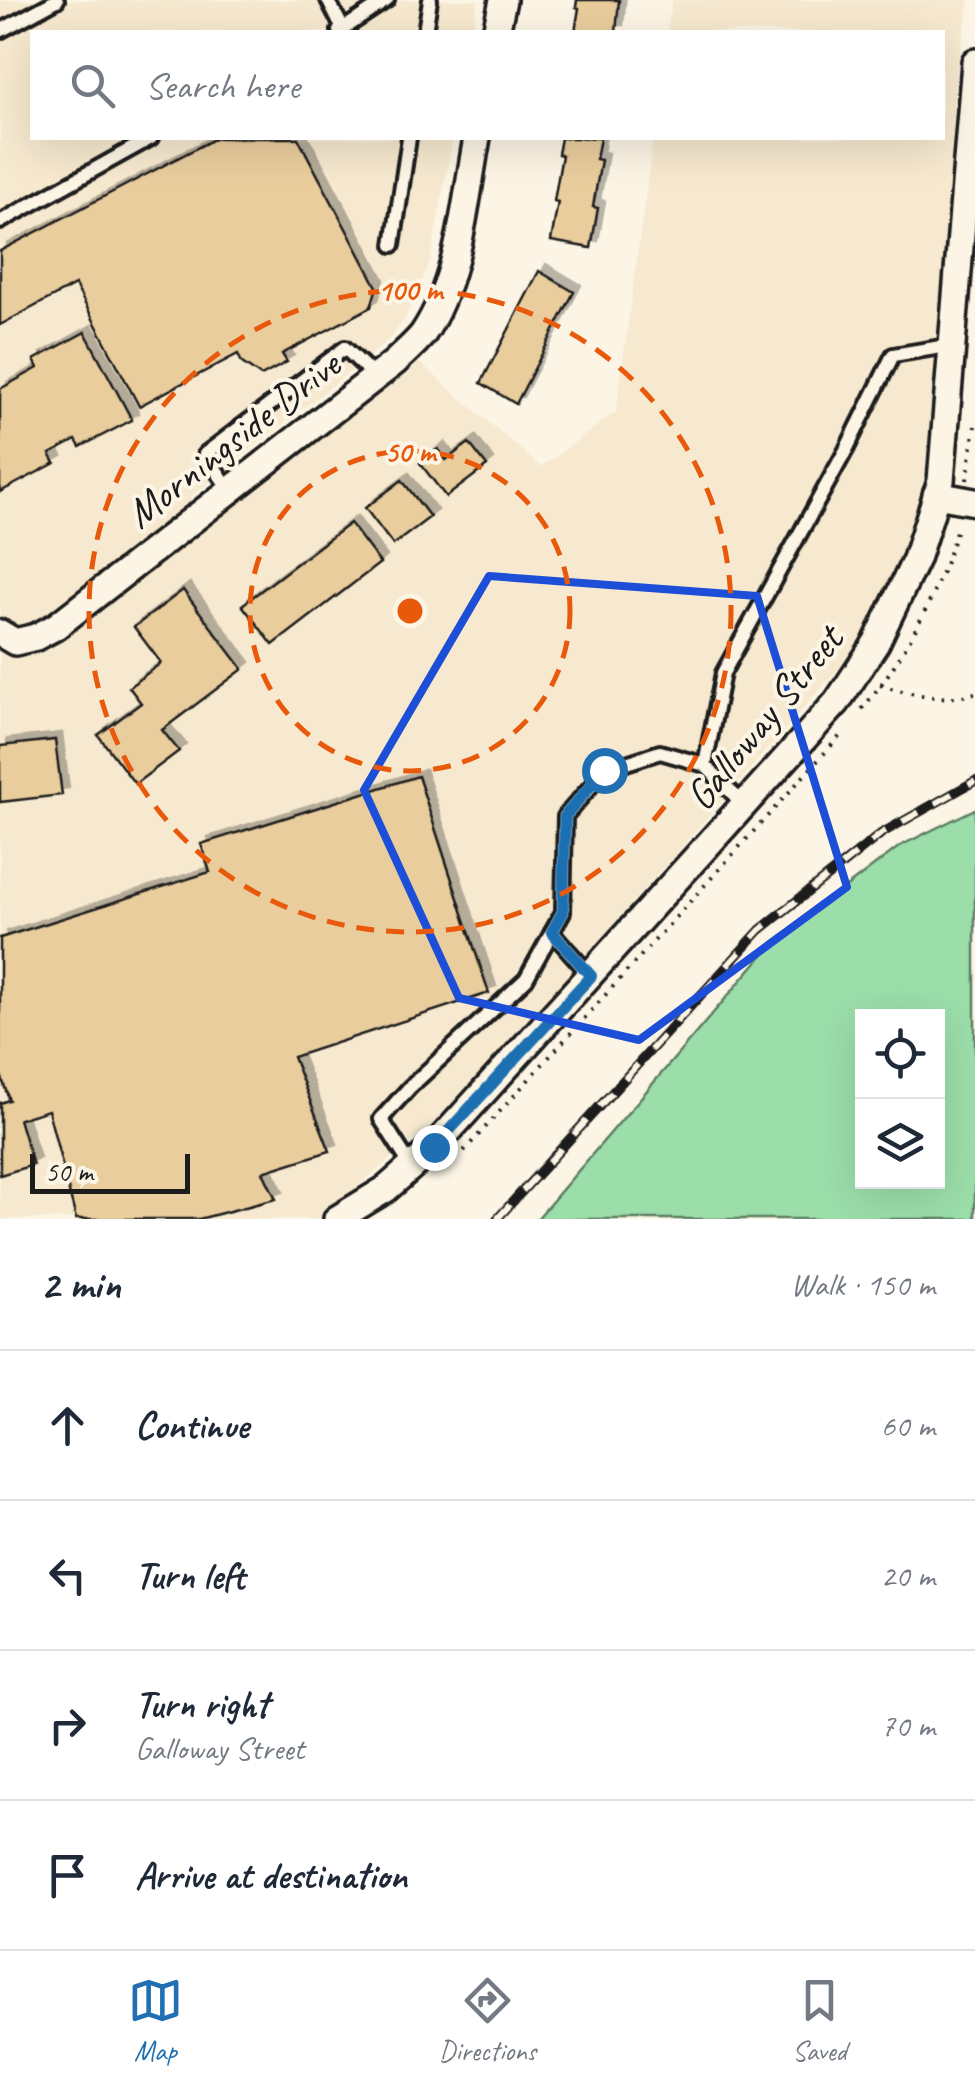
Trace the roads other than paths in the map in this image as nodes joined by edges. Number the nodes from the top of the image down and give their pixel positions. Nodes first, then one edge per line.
1 (57, 0) edge
2 (328, 0) edge
3 (387, 0) edge
4 (430, 0) edge
5 (502, 0) edge
6 (341, 30) edge
7 (342, 30) edge
8 (425, 30) edge
9 (496, 30) edge
10 (0, 31) edge
11 (975, 62) edge
12 (147, 140) edge
13 (409, 140) edge
14 (477, 140) edge
15 (0, 222) edge
16 (394, 245) dead end
17 (953, 346) junction
18 (375, 377) junction
19 (230, 490) junction
20 (936, 494) junction
21 (975, 502) edge
22 (7, 637) edge
23 (704, 765) junction
24 (744, 806) junction
25 (552, 932) junction
26 (591, 976) junction
27 (412, 1166) junction
28 (337, 1219) edge

1 - 10 lane
2 - 6 lane
3 - 7 lane
4 - 8 lane
5 - 9 street
11 - 17 street, Galloway Street
12 - 15 lane
13 - 16 lane
14 - 18 street, Morningside Drive
17 - 20 street, Galloway Street
17 - 23 lane
18 - 19 street, Morningside Drive
18 - 19 lane
19 - 22 street, Morningside Drive
20 - 21 street
20 - 24 street, Galloway Street
23 - 24 lane
23 - 25 lane
24 - 26 street, Galloway Street
25 - 26 lane
25 - 27 lane
26 - 27 street, Galloway Street
27 - 28 street, Galloway Street

